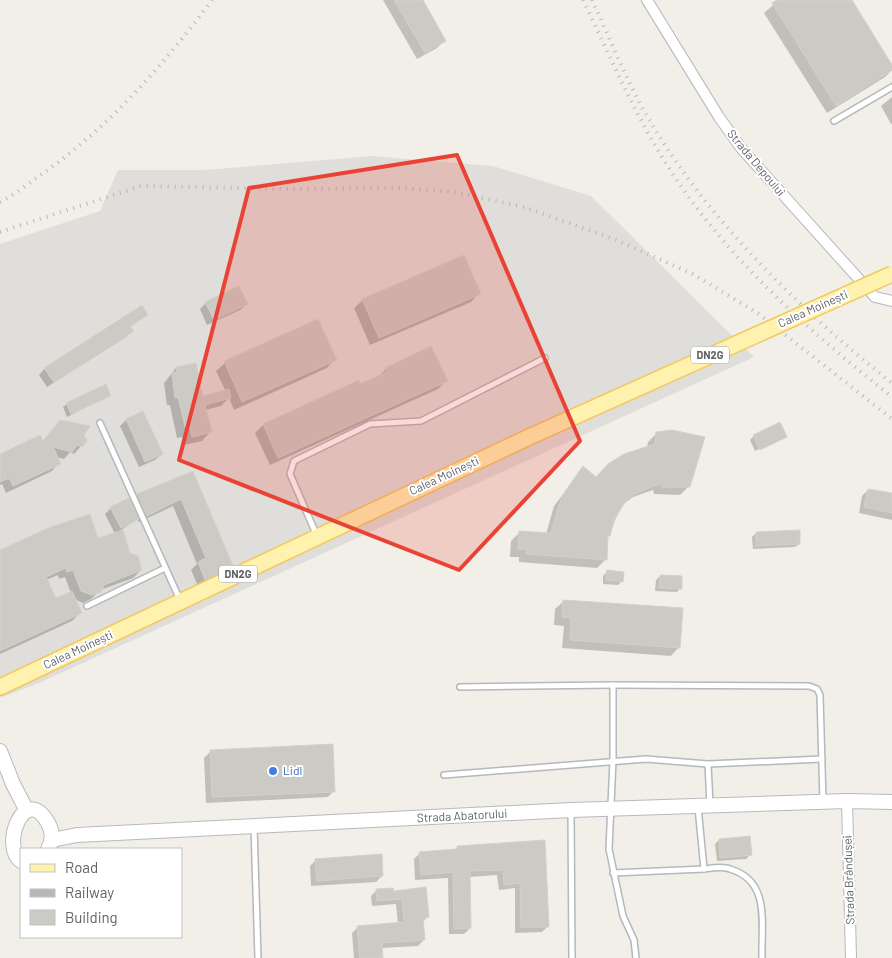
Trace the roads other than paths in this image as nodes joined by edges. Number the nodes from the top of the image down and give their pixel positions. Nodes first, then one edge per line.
1 (647, 0) edge
2 (892, 87) edge
3 (834, 121) dead end
4 (892, 274) edge
5 (892, 302) edge
6 (545, 358) dead end
7 (100, 423) dead end
8 (317, 537) junction
9 (165, 568) junction
10 (180, 601) junction
11 (87, 606) dead end
12 (613, 685) junction
13 (0, 687) edge
14 (460, 687) dead end
15 (0, 751) edge
16 (822, 758) junction
17 (613, 760) junction
18 (708, 764) junction
19 (444, 775) dead end
20 (823, 802) junction
21 (847, 802) junction
22 (892, 802) edge
23 (704, 806) junction
24 (571, 810) junction
25 (610, 810) junction
26 (21, 812) junction
27 (254, 826) junction
28 (50, 839) edge
29 (1, 840) edge
30 (20, 861) edge
31 (704, 869) junction
32 (613, 873) junction
33 (258, 958) edge
34 (572, 958) edge
35 (636, 958) edge
36 (762, 958) edge
37 (852, 958) edge

1 - 5 street, Strada Depoului
2 - 3 lane
4 - 8 main road, Calea Moinești / DN2G, bridge
6 - 8 lane
7 - 9 lane
8 - 10 main road, Calea Moinești / DN2G
9 - 10 lane
9 - 11 lane
10 - 13 main road, Calea Moinești / DN2G
12 - 14 lane
12 - 16 lane
12 - 17 lane
15 - 26 street
16 - 18 lane
16 - 20 lane
17 - 18 lane
17 - 19 lane
17 - 25 lane
18 - 23 lane
20 - 21 street, Strada Abatorului
20 - 23 street, Strada Abatorului
21 - 22 street, Strada Abatorului
21 - 37 street, Strada Brândușei
23 - 25 street, Strada Abatorului
23 - 31 lane
24 - 25 street, Strada Abatorului
24 - 27 street, Strada Abatorului
24 - 34 lane
25 - 32 lane
26 - 28 street
26 - 29 street
27 - 28 street, Strada Abatorului
27 - 33 lane
29 - 30 street
31 - 32 lane
31 - 36 lane
32 - 35 lane

